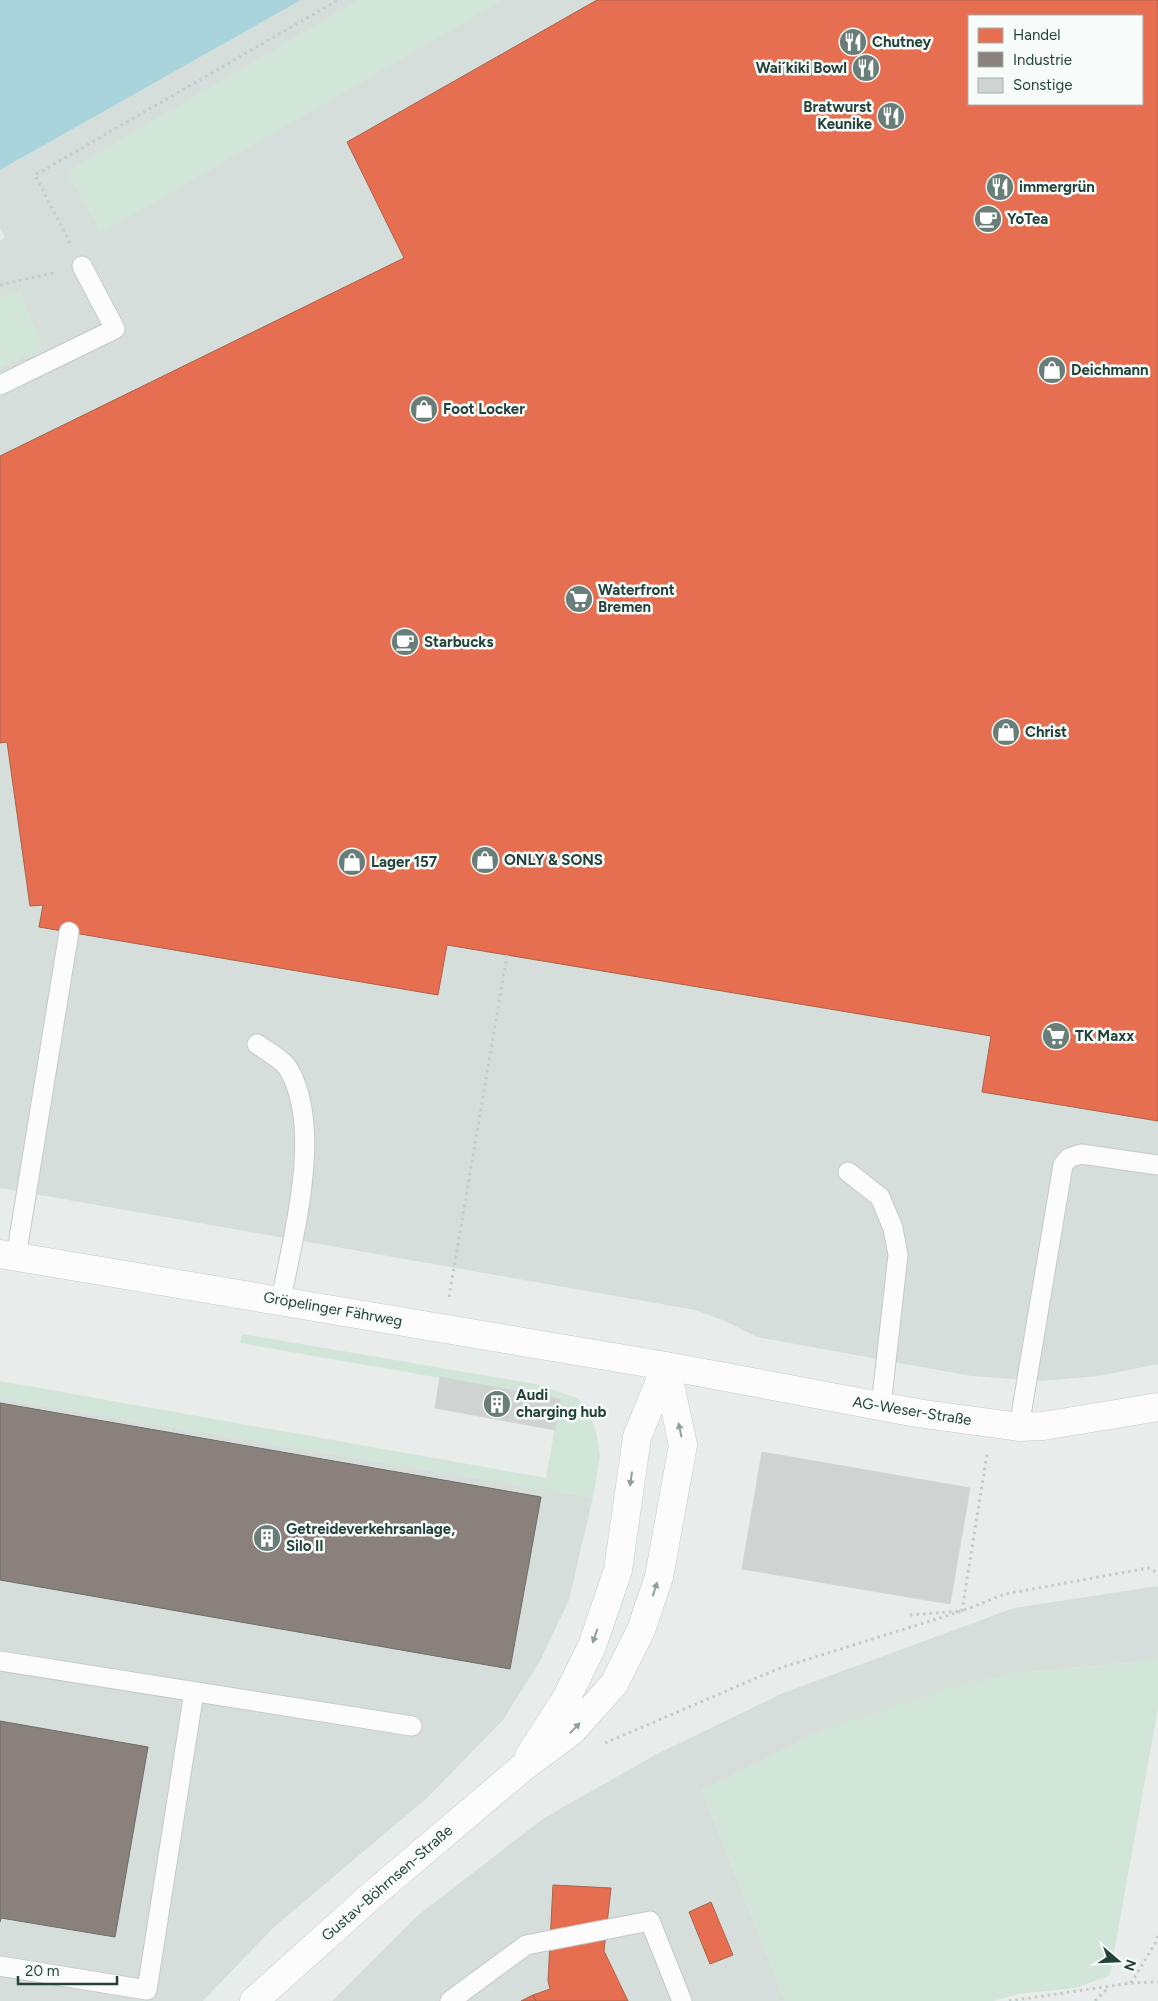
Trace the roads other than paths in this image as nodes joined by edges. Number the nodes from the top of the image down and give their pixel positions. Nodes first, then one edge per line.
1 (82, 266) road end
2 (0, 385) edge
3 (69, 932) dead end
4 (257, 1044) dead end
5 (1158, 1166) edge
6 (848, 1172) dead end
7 (8, 1255) edge
8 (281, 1300) junction
9 (666, 1366) junction
10 (881, 1406) junction
11 (1158, 1407) edge
12 (1019, 1427) junction
13 (0, 1661) edge
14 (194, 1692) junction
15 (412, 1726) dead end
16 (522, 1768) junction
17 (0, 1966) edge
18 (254, 2001) edge
19 (450, 2001) edge
20 (682, 2001) edge

1 - 2 lane
3 - 7 lane
4 - 8 lane
5 - 12 lane
6 - 10 lane
7 - 8 street, Gröpelinger Fährweg
8 - 9 street, Gröpelinger Fährweg
9 - 10 street, AG-Weser-Straße
9 -> 16 street, Gustav-Böhrnsen-Straße
16 -> 9 street, Gustav-Böhrnsen-Straße
10 - 12 street, AG-Weser-Straße
11 - 12 street, AG-Weser-Straße
13 - 14 lane
14 - 15 lane
14 - 17 lane
16 - 18 street, Gustav-Böhrnsen-Straße
19 - 20 lane

